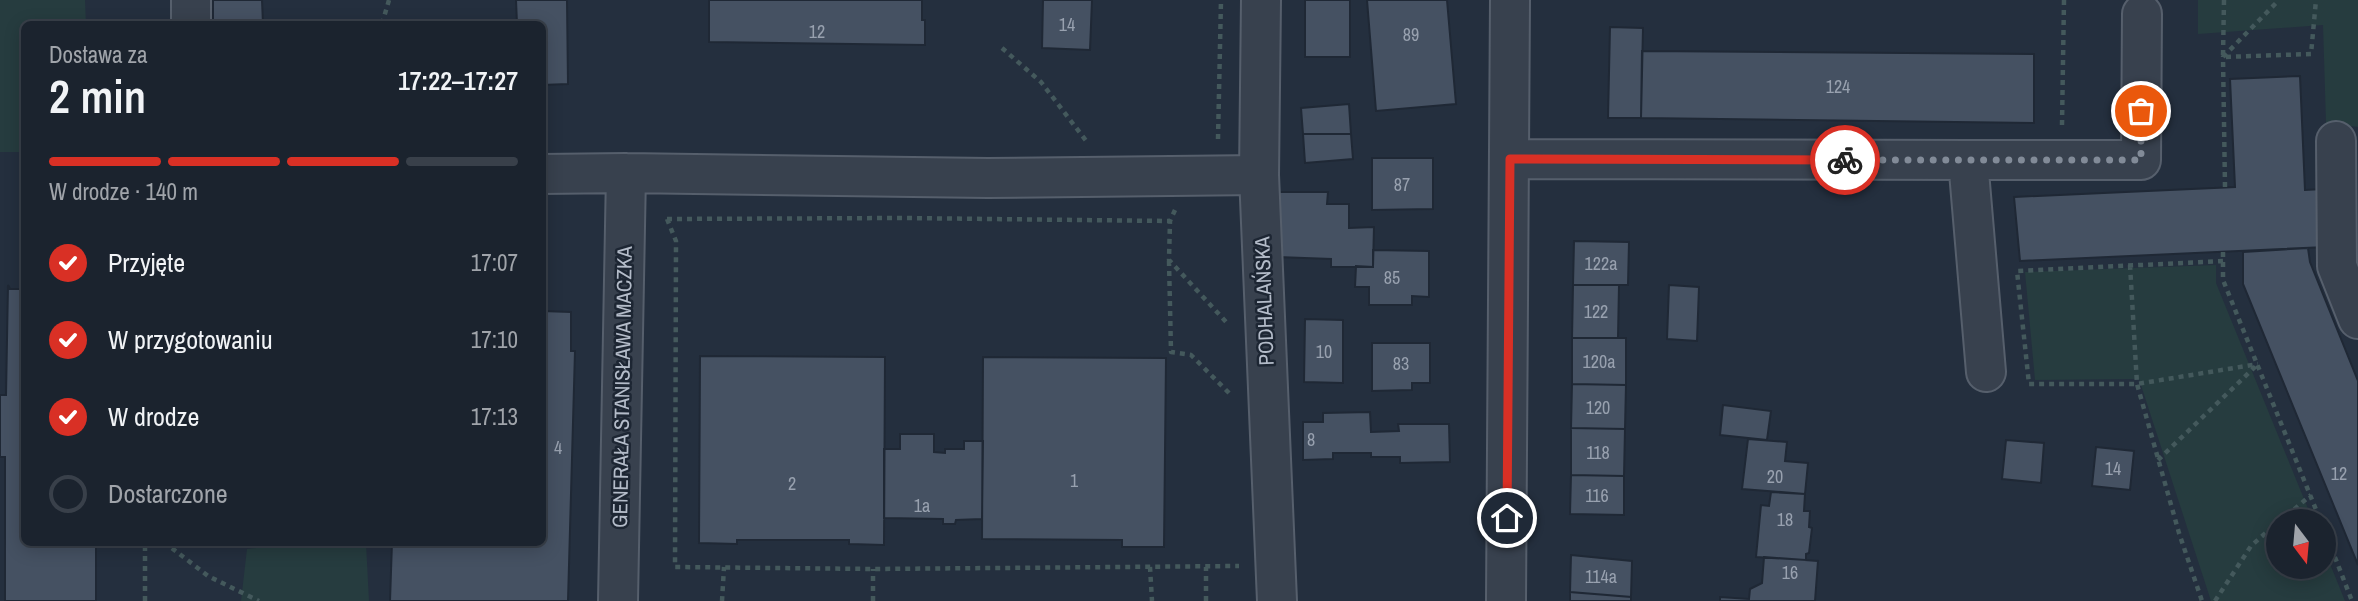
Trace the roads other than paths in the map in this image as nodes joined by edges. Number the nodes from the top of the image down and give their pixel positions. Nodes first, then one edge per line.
1 (191, 0) edge
2 (1261, 0) edge
3 (1510, 0) edge
4 (2142, 14) dead end
5 (191, 21) edge
6 (2336, 141) dead end
7 (1510, 159) junction
8 (1968, 160) junction
9 (546, 175) edge
10 (1259, 175) junction
11 (626, 188) junction
12 (2358, 319) edge
13 (1986, 372) dead end
14 (618, 601) edge
15 (1277, 601) edge
16 (1506, 601) edge

1 - 5 street
2 - 10 street, PODHALAŃSKA
3 - 7 street
4 - 8 street
6 - 12 street
7 - 8 street
7 - 16 street
8 - 13 street
9 - 11 street
10 - 11 street
10 - 15 street, PODHALAŃSKA
11 - 14 street, GENERAŁA STANISŁAWA MACZKA

